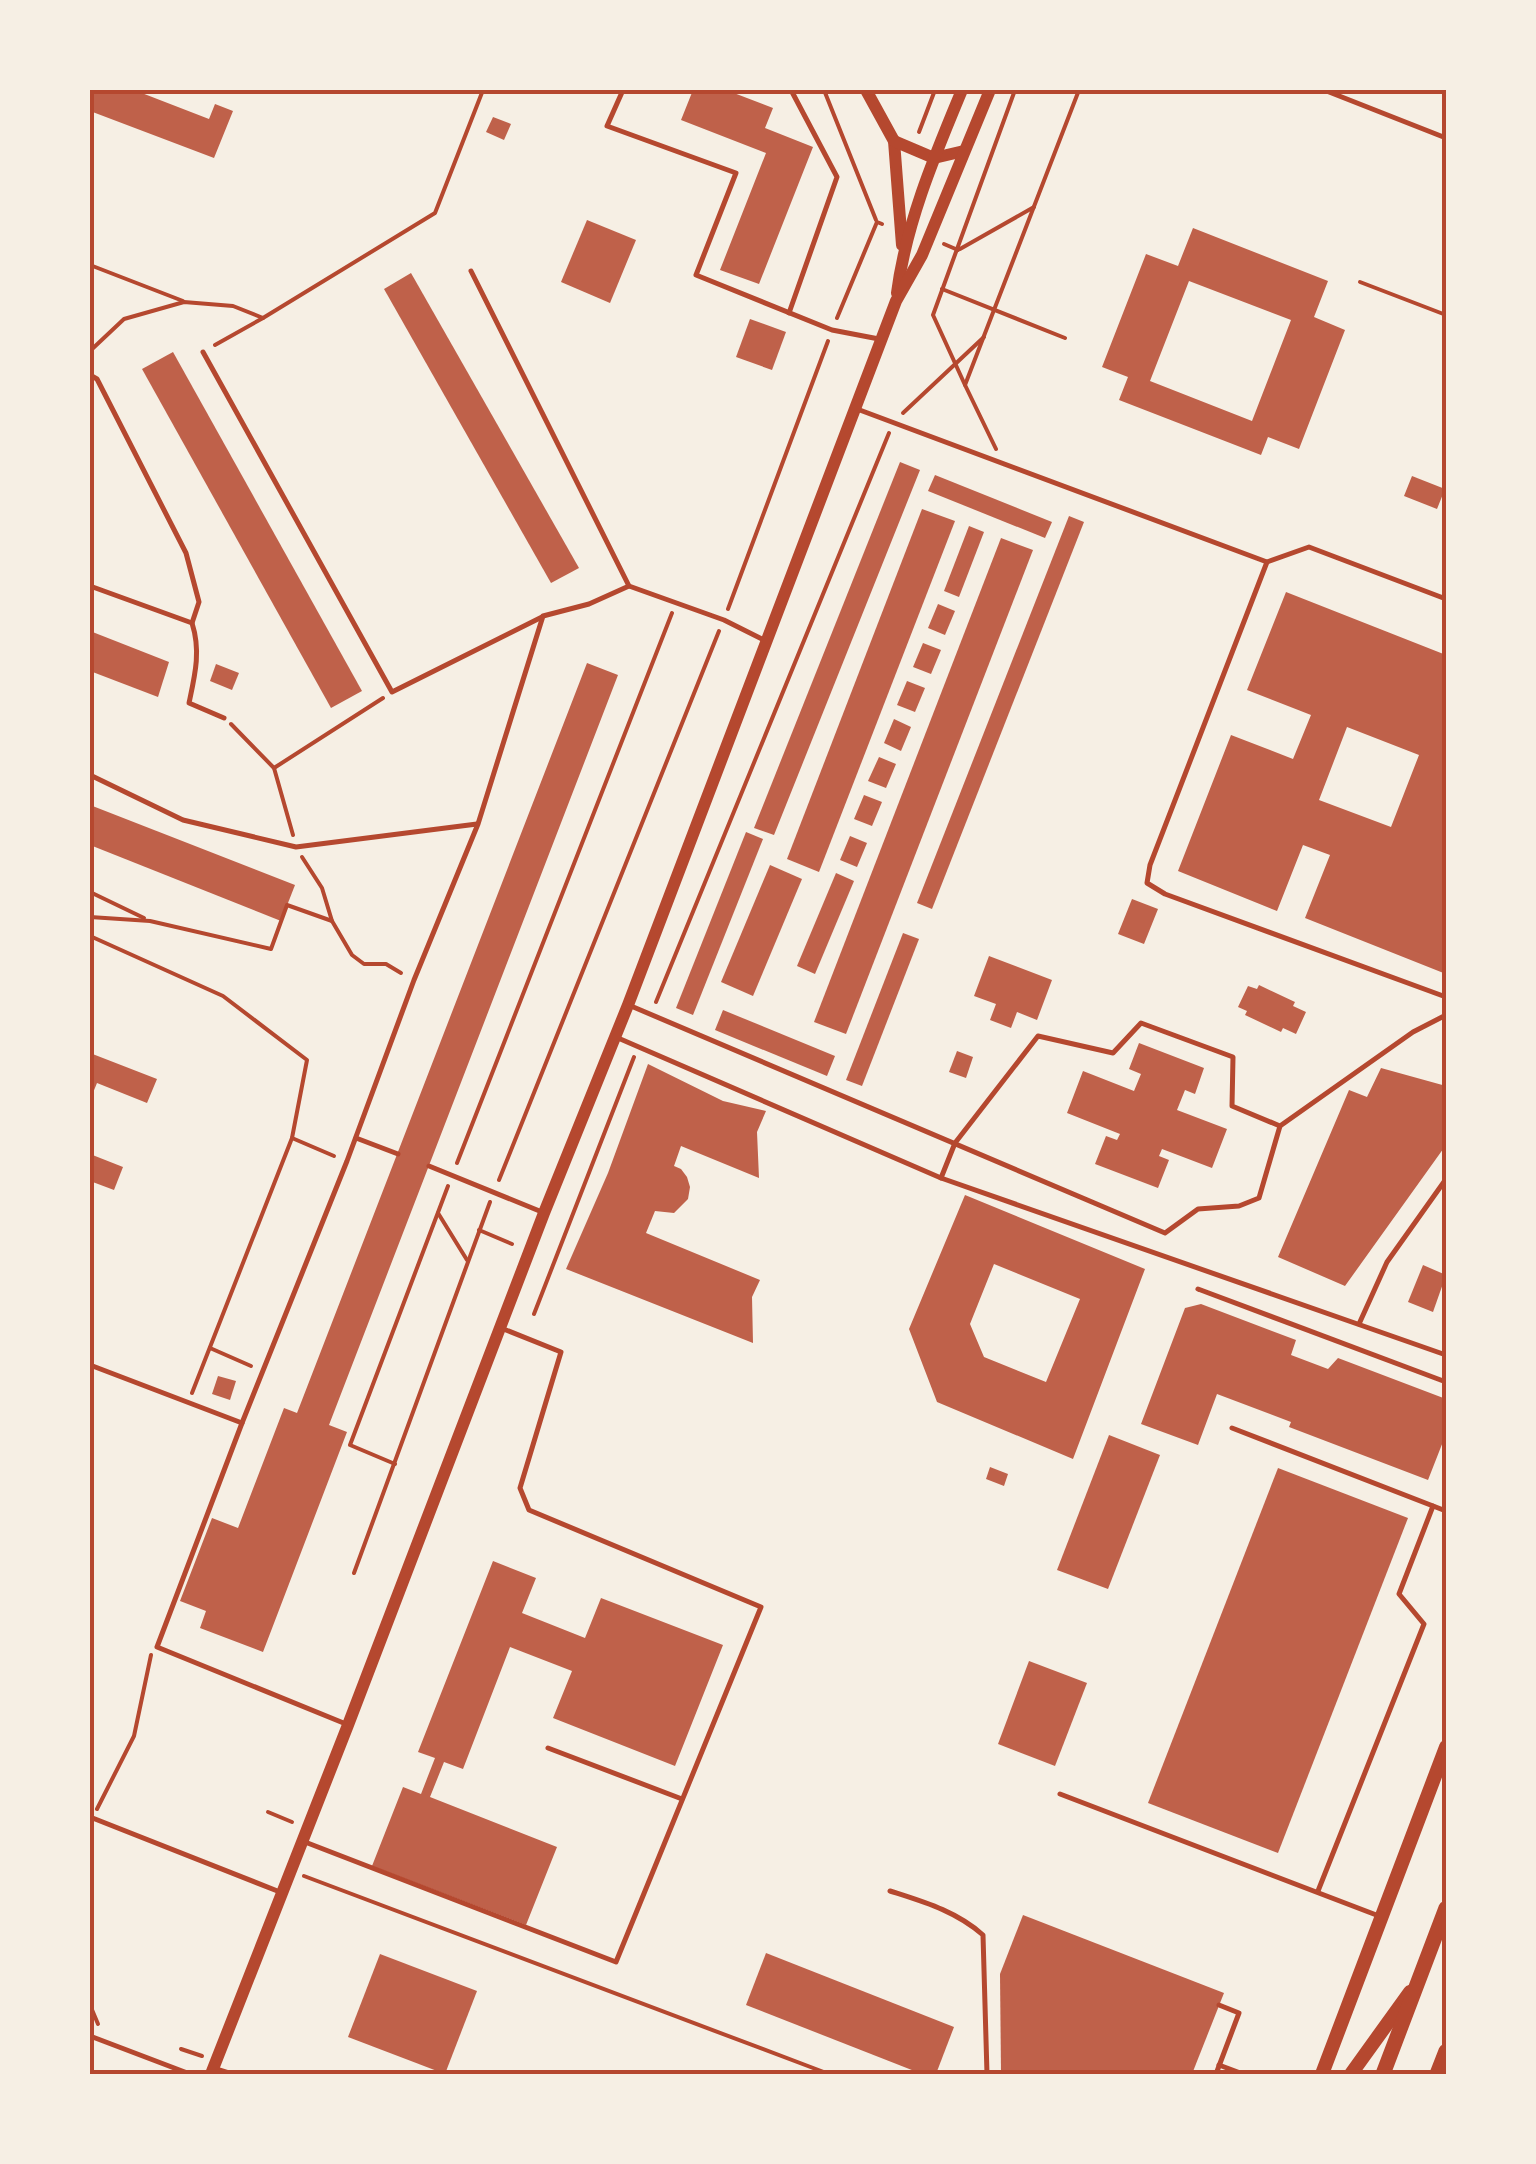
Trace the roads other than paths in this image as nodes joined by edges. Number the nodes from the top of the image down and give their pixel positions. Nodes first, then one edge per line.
1 (623, 90) edge
2 (791, 90) edge
3 (866, 90) edge
4 (962, 90) edge
5 (990, 90) edge
6 (1324, 90) edge
7 (1446, 138) edge
8 (894, 141) junction
9 (964, 151) junction
10 (934, 158) junction
11 (902, 256) junction
12 (471, 271) dead end
13 (896, 300) junction
14 (789, 313) junction
15 (882, 340) junction
16 (203, 352) road end
17 (90, 375) edge
18 (854, 408) junction
19 (1267, 562) junction
20 (90, 586) edge
21 (629, 586) junction
22 (1446, 599) edge
23 (543, 616) junction
24 (192, 623) junction
25 (767, 641) junction
26 (224, 718) dead end
27 (90, 775) edge
28 (478, 824) junction
29 (1446, 997) edge
30 (628, 1005) junction
31 (1446, 1014) edge
32 (615, 1036) junction
33 (1280, 1126) junction
34 (356, 1138) junction
35 (955, 1143) junction
36 (398, 1154) dead end
37 (429, 1166) dead end
38 (940, 1178) junction
39 (1446, 1179) edge
40 (544, 1213) junction
41 (1198, 1288) dead end
42 (1359, 1324) junction
43 (501, 1328) junction
44 (1446, 1354) edge
45 (90, 1365) edge
46 (1446, 1382) edge
47 (242, 1423) junction
48 (1232, 1428) dead end
49 (1434, 1506) junction
50 (1446, 1511) edge
51 (348, 1725) junction
52 (1446, 1747) edge
53 (548, 1748) dead end
54 (1060, 1794) dead end
55 (682, 1799) junction
56 (91, 1818) edge
57 (303, 1841) junction
58 (890, 1891) dead end
59 (1318, 1891) junction
60 (282, 1893) junction
61 (1446, 1908) edge
62 (1382, 1917) junction
63 (1418, 1978) junction
64 (1219, 2005) dead end
65 (90, 2036) edge
66 (1446, 2052) edge
67 (1219, 2065) junction
68 (212, 2071) edge
69 (190, 2074) edge
70 (232, 2074) edge
71 (987, 2074) edge
72 (1216, 2074) edge
73 (1243, 2074) edge
74 (1322, 2074) edge
75 (1352, 2074) edge
76 (1383, 2074) edge
77 (1437, 2074) edge

1 - 14 lane
2 - 14 lane
3 - 8 street
4 - 10 street
5 - 9 street
6 - 7 lane
8 - 10 street
8 - 11 street
9 - 10 street
9 - 13 street
10 - 11 street
11 - 13 street
12 - 21 lane
13 - 15 street
14 - 15 lane
15 - 18 street
16 - 23 lane
17 - 24 lane
18 - 19 lane
18 - 25 street
19 - 22 lane
19 - 29 lane
20 - 24 lane
21 - 23 lane
21 - 25 lane
23 - 28 lane
24 - 26 lane
25 - 30 street
27 - 28 lane
28 - 34 lane
30 - 32 street
30 - 35 lane
31 - 33 lane
32 - 38 lane
32 - 40 street
33 - 35 lane
33 - 35 lane
34 - 36 lane
34 - 47 lane
35 - 38 lane
37 - 40 lane
38 - 42 lane
39 - 42 lane
40 - 43 street
41 - 46 lane
42 - 44 lane
43 - 51 street
43 - 55 lane
45 - 47 lane
47 - 51 lane
48 - 49 lane
49 - 50 lane
49 - 59 lane
51 - 57 street
52 - 62 main road
53 - 55 lane
54 - 59 lane
55 - 57 lane
56 - 60 lane
57 - 60 street
58 - 71 lane
59 - 62 lane
60 - 68 street
61 - 63 main road
62 - 74 main road
63 - 75 main road
63 - 76 main road
64 - 67 lane
65 - 69 lane
66 - 77 main road
67 - 72 lane
67 - 73 lane
68 - 70 lane

